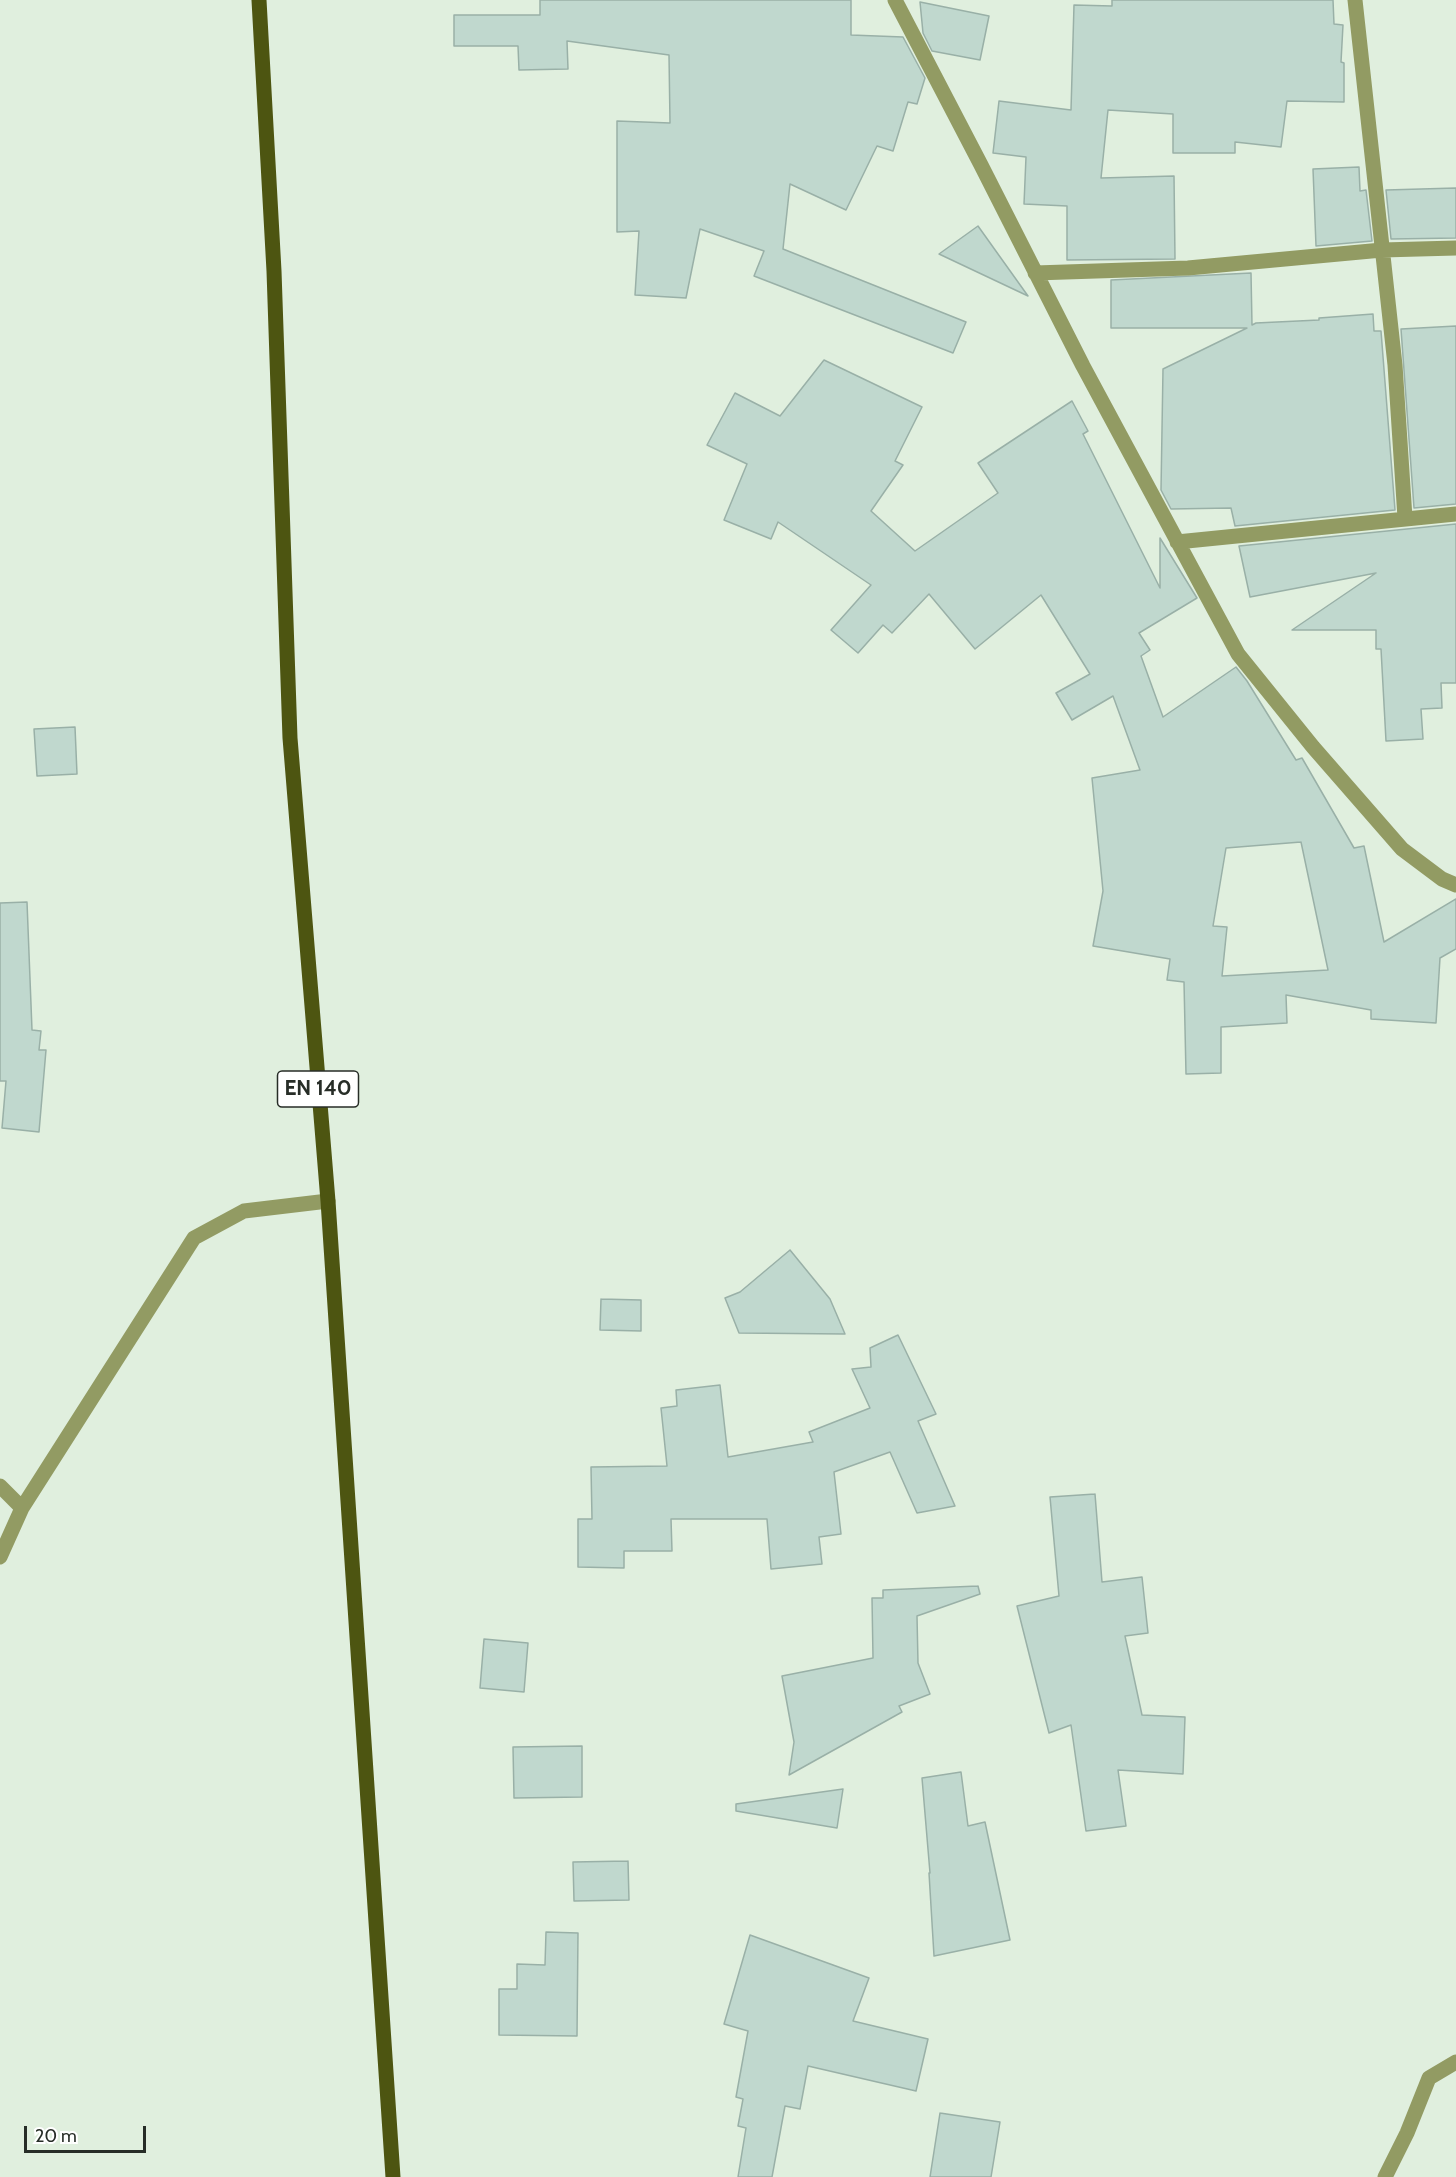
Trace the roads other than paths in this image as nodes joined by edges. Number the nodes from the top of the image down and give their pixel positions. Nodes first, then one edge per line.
1 (259, 0) edge
2 (895, 0) edge
3 (1355, 0) edge
4 (1456, 248) edge
5 (1382, 250) junction
6 (1035, 273) junction
7 (1456, 514) edge
8 (1405, 519) junction
9 (1177, 542) junction
10 (1456, 885) edge
11 (328, 1201) junction
12 (0, 1486) edge
13 (22, 1508) junction
14 (0, 1557) edge
15 (1456, 2062) edge
16 (393, 2177) edge
17 (1385, 2177) edge

1 - 11 main road, EN 140
2 - 6 street
3 - 5 street
4 - 5 street
5 - 6 street
5 - 8 street
6 - 9 street
7 - 8 street
8 - 9 street
9 - 10 street
11 - 13 street
11 - 16 main road, EN 140
12 - 13 street
13 - 14 street
15 - 17 street

